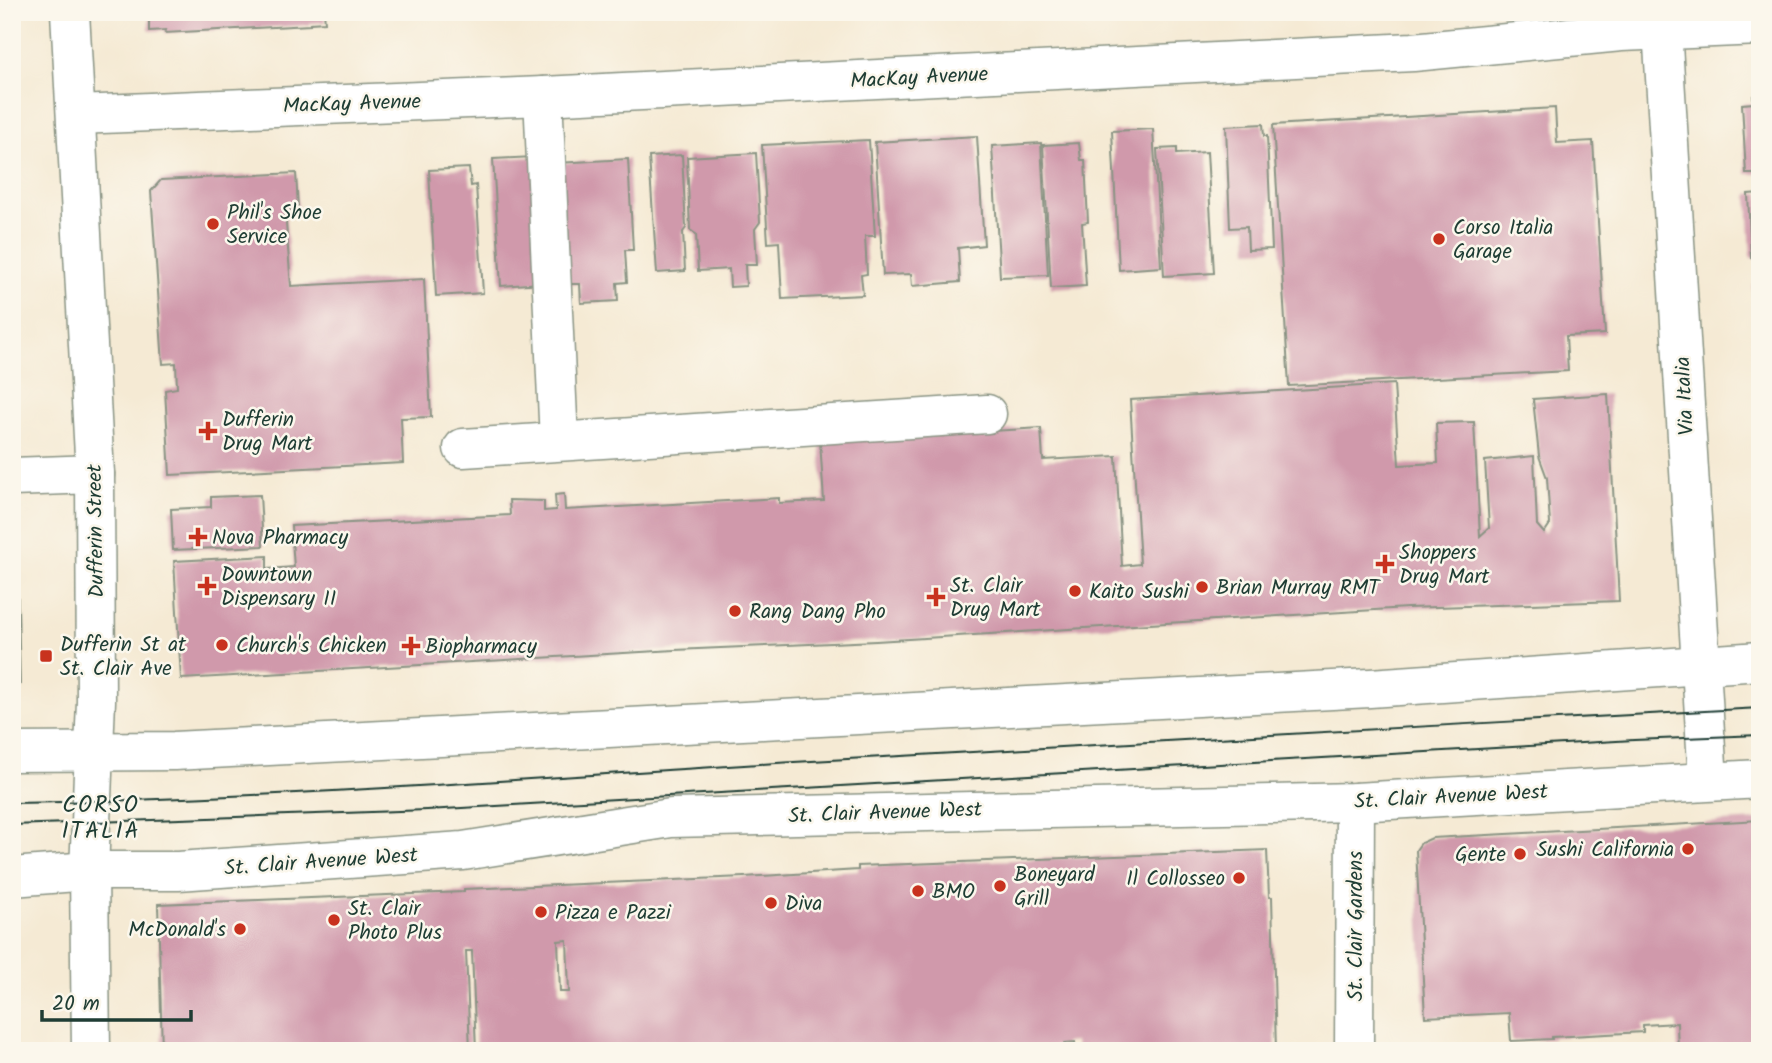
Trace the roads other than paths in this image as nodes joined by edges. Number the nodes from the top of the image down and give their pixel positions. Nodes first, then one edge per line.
1 (70, 12) edge
2 (1661, 22) edge
3 (1760, 26) edge
4 (543, 96) junction
5 (77, 115) junction
6 (987, 415) dead end
7 (559, 442) junction
8 (463, 448) dead end
9 (95, 474) junction
10 (12, 477) edge
11 (1760, 661) edge
12 (1700, 664) junction
13 (92, 751) junction
14 (12, 752) edge
15 (1760, 779) edge
16 (1708, 780) junction
17 (1355, 802) junction
18 (89, 871) junction
19 (12, 877) edge
20 (91, 1051) edge
21 (1354, 1051) edge

1 - 5 main road, Dufferin Street
2 - 3 main road, MacKay Avenue
2 - 4 main road, MacKay Avenue
2 - 12 main road, Via Italia
4 - 5 main road, MacKay Avenue
4 - 7 main road
5 - 9 main road, Dufferin Street
6 - 7 main road
7 - 8 main road
9 - 10 main road
9 - 13 main road, Dufferin Street
11 - 12 main road
12 - 13 main road
12 - 16 main road, Via Italia
13 - 14 main road
13 - 18 main road, Dufferin Street
15 - 16 main road, St. Clair Avenue West
16 - 17 main road, St. Clair Avenue West
17 - 18 main road, St. Clair Avenue West
17 - 21 main road, St. Clair Gardens
18 - 19 main road, St. Clair Avenue West
18 - 20 main road, Dufferin Street

